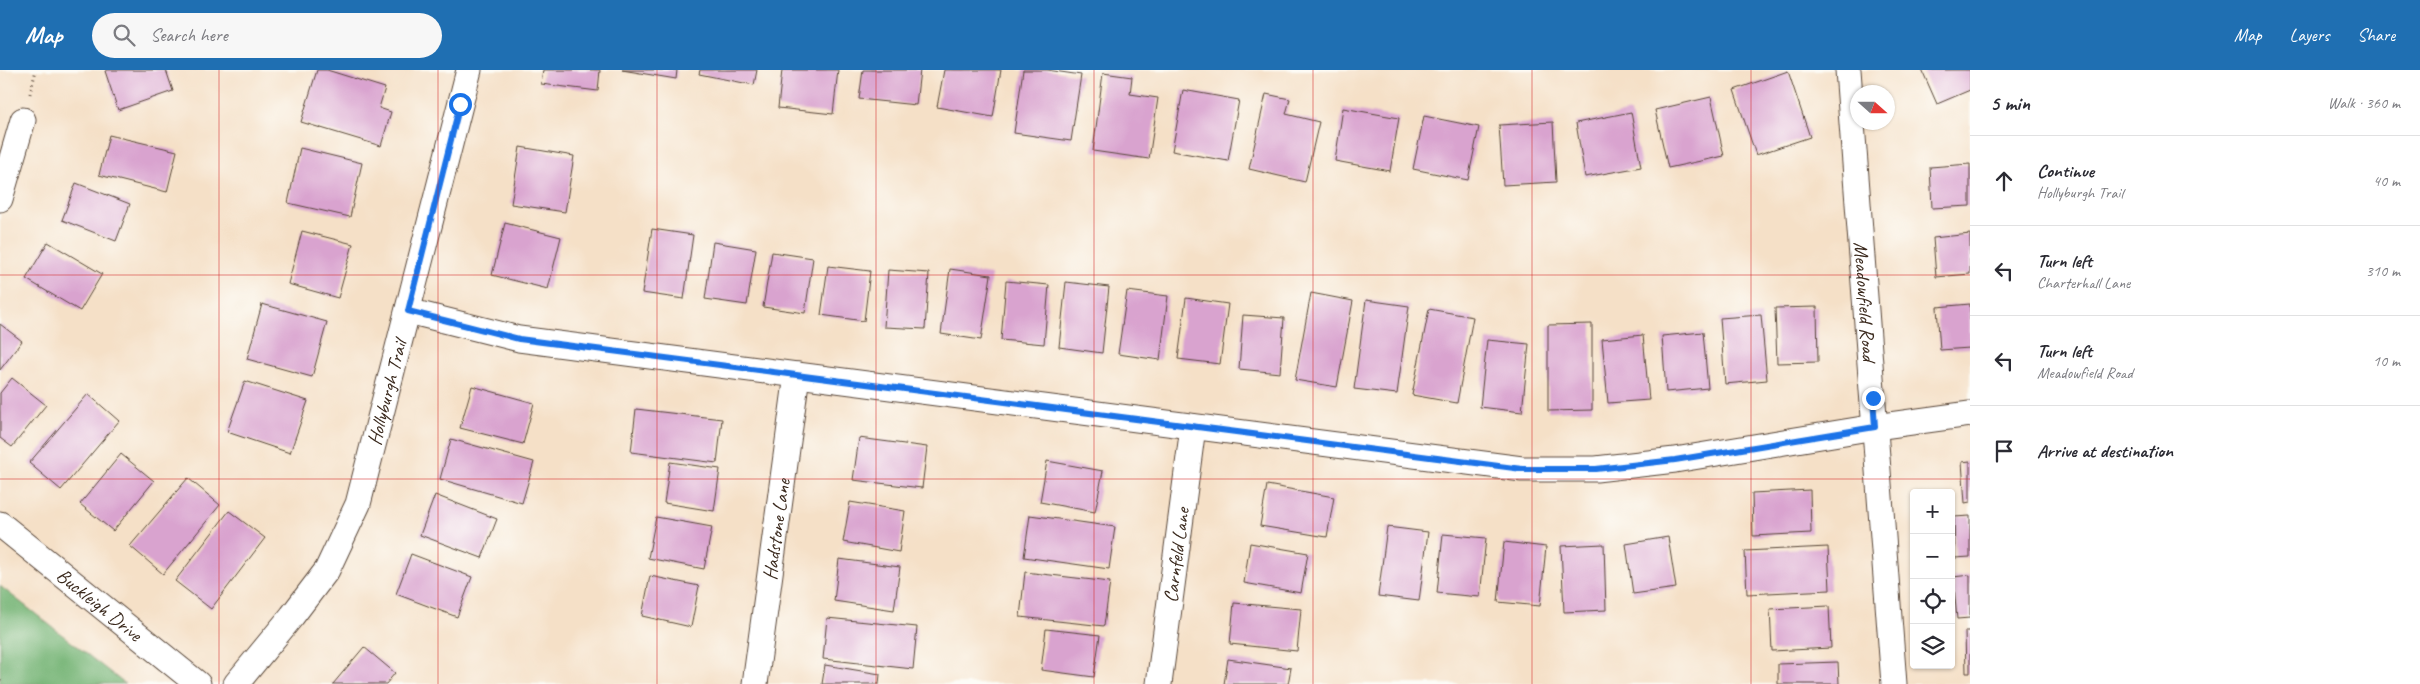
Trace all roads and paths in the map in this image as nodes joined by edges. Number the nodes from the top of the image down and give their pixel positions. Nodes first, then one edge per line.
1 (469, 70) edge
2 (1848, 70) edge
3 (23, 120) dead end
4 (0, 199) edge
5 (408, 311) junction
6 (797, 375) junction
7 (1970, 414) edge
8 (1193, 426) junction
9 (1875, 427) junction
10 (0, 524) edge
11 (0, 682) edge
12 (3, 684) edge
13 (198, 684) edge
14 (236, 684) edge
15 (755, 684) edge
16 (1160, 684) edge
17 (1894, 684) edge

1 - 5 street, Hollyburgh Trail
2 - 9 street, Meadowfield Road
3 - 4 street
5 - 6 street
5 - 14 street, Hollyburgh Trail
6 - 8 street
6 - 15 street, Hadstone Lane
7 - 9 street
8 - 9 street
8 - 16 street, Carnfeld Lane
9 - 17 street, Meadowfield Road
10 - 13 street, Buckleigh Drive
11 - 12 path

